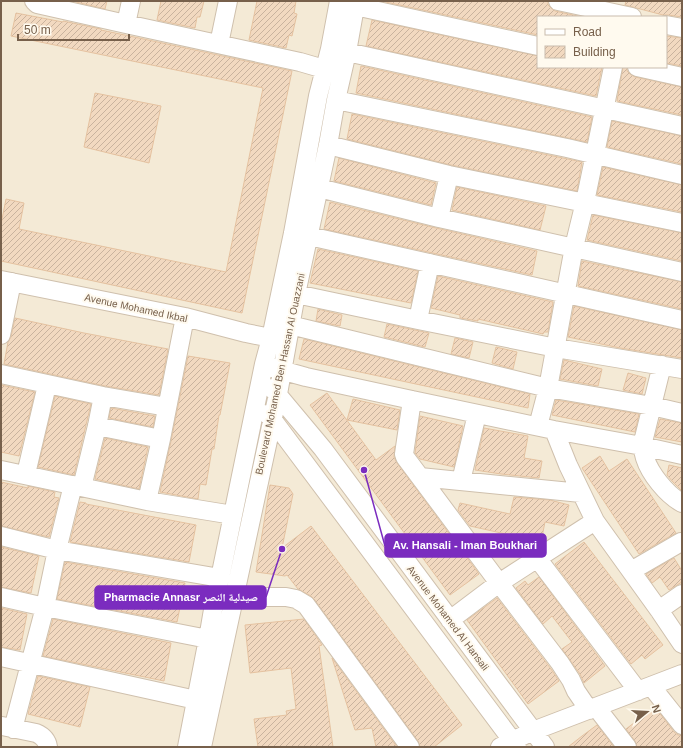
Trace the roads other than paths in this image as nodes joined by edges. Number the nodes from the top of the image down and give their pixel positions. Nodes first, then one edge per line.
1 (34, 1) edge
2 (131, 1) edge
3 (228, 1) edge
4 (558, 1) edge
5 (350, 3) edge
6 (627, 13) edge
7 (126, 24) junction
8 (667, 25) edge
9 (682, 28) edge
10 (219, 44) junction
11 (537, 46) edge
12 (347, 52) junction
13 (613, 68) edge
14 (642, 68) edge
15 (324, 69) junction
16 (682, 77) edge
17 (336, 100) junction
18 (605, 109) junction
19 (682, 126) edge
20 (328, 145) junction
21 (595, 155) junction
22 (449, 174) junction
23 (682, 175) edge
24 (319, 188) junction
25 (585, 202) junction
26 (439, 218) junction
27 (682, 223) edge
28 (309, 236) junction
29 (574, 247) junction
30 (430, 263) junction
31 (682, 272) edge
32 (6, 281) edge
33 (296, 294) junction
34 (566, 294) junction
35 (185, 318) junction
36 (418, 320) junction
37 (682, 320) edge
38 (290, 325) junction
39 (1, 335) edge
40 (271, 338) junction
41 (556, 348) junction
42 (662, 365) junction
43 (682, 369) edge
44 (263, 370) junction
45 (282, 370) junction
46 (1, 374) edge
47 (47, 384) junction
48 (548, 388) junction
49 (278, 394) junction
50 (103, 396) junction
51 (412, 400) junction
52 (256, 404) junction
53 (652, 406) junction
54 (167, 407) junction
55 (682, 413) edge
56 (477, 414) junction
57 (272, 419) junction
58 (97, 426) junction
59 (546, 428) junction
60 (161, 440) junction
61 (642, 446) junction
62 (682, 455) edge
63 (1, 470) edge
64 (26, 474) junction
65 (420, 477) junction
66 (461, 481) junction
67 (77, 486) junction
68 (581, 493) junction
69 (147, 501) junction
70 (682, 503) edge
71 (233, 515) junction
72 (595, 521) junction
73 (1, 536) edge
74 (682, 542) edge
75 (57, 550) junction
76 (538, 558) junction
77 (631, 571) junction
78 (220, 578) junction
79 (499, 583) junction
80 (682, 594) edge
81 (1, 597) edge
82 (234, 597) junction
83 (45, 607) junction
84 (659, 610) junction
85 (450, 620) junction
86 (208, 639) junction
87 (682, 644) edge
88 (1, 657) edge
89 (30, 663) junction
90 (682, 674) edge
91 (644, 688) junction
92 (196, 700) junction
93 (592, 709) junction
94 (682, 725) edge
95 (7, 728) edge
96 (533, 731) junction
97 (509, 745) edge
98 (48, 747) edge
99 (186, 747) edge
100 (202, 747) edge
101 (410, 747) edge
102 (545, 747) edge
103 (627, 747) edge

1 - 7 street
2 - 7 street
3 - 10 street
4 - 6 street
5 - 11 street
5 - 12 street, Boulevard Mohamed Ben Hassan Al Ouazzani
5 - 15 street, Boulevard Mohamed Ben Hassan Al Ouazzani
7 - 10 street
8 - 9 street
10 - 15 street
12 - 17 street, Boulevard Mohamed Ben Hassan Al Ouazzani
12 - 18 street
13 - 18 street
14 - 16 street
15 - 40 street, Boulevard Mohamed Ben Hassan Al Ouazzani
17 - 20 street, Boulevard Mohamed Ben Hassan Al Ouazzani
17 - 21 street
18 - 19 street
18 - 21 street
20 - 22 street
20 - 24 street, Boulevard Mohamed Ben Hassan Al Ouazzani
21 - 23 street
21 - 25 street
22 - 25 street
22 - 26 street
24 - 26 street
24 - 28 street, Boulevard Mohamed Ben Hassan Al Ouazzani
25 - 27 street
25 - 29 street
26 - 29 street
28 - 30 street
28 - 33 street, Boulevard Mohamed Ben Hassan Al Ouazzani
29 - 31 street
29 - 34 street
30 - 34 street
30 - 36 street
32 - 35 street, Avenue Mohamed Ikbal
32 - 39 street
33 - 36 street
33 - 38 street, Boulevard Mohamed Ben Hassan Al Ouazzani
34 - 37 street
34 - 41 street
35 - 40 street, Avenue Mohamed Ikbal
35 - 54 street
36 - 41 street
38 - 45 street, Boulevard Mohamed Ben Hassan Al Ouazzani
38 - 48 street
40 - 44 street, Boulevard Mohamed Ben Hassan Al Ouazzani
41 - 42 street
41 - 48 street
42 - 43 street
42 - 53 street
44 - 45 street
44 - 49 street, Avenue Mohamed Al Hansali
44 - 52 street, Boulevard Mohamed Ben Hassan Al Ouazzani
45 - 49 street, Boulevard Mohamed Ben Hassan Al Ouazzani
45 - 51 street
46 - 47 street
47 - 50 street
47 - 64 street
48 - 53 street
48 - 59 street
49 - 57 street, Boulevard Mohamed Ben Hassan Al Ouazzani
49 - 85 street, Avenue Mohamed Al Hansali
50 - 54 street
50 - 58 street
51 - 56 street
51 - 65 street
52 - 57 street
52 - 71 street, Boulevard Mohamed Ben Hassan Al Ouazzani
53 - 55 street
53 - 61 street
54 - 60 street
56 - 59 street
56 - 66 street
57 - 82 street, Boulevard Mohamed Ben Hassan Al Ouazzani
57 - 97 street
58 - 60 street
58 - 67 street
59 - 61 street
59 - 68 street
60 - 69 street
61 - 62 street
61 - 70 street
63 - 64 street
64 - 67 street
65 - 66 street
65 - 79 street
66 - 68 street
67 - 69 street
67 - 75 street
68 - 72 street
69 - 71 street
71 - 78 street, Boulevard Mohamed Ben Hassan Al Ouazzani
72 - 76 street
72 - 77 street
73 - 75 street
74 - 77 street
75 - 78 street
75 - 83 street
76 - 79 street
76 - 91 street
77 - 84 street
78 - 86 street, Boulevard Mohamed Ben Hassan Al Ouazzani
79 - 85 street
79 - 93 street
80 - 84 street
81 - 83 street
82 - 100 street, Boulevard Mohamed Ben Hassan Al Ouazzani
82 - 101 street
83 - 86 street
83 - 89 street
84 - 87 street
85 - 96 street, Avenue Mohamed Al Hansali
86 - 92 street, Boulevard Mohamed Ben Hassan Al Ouazzani
88 - 89 street
89 - 92 street
89 - 95 street
90 - 91 street
91 - 93 street
91 - 94 street
92 - 99 street, Boulevard Mohamed Ben Hassan Al Ouazzani
93 - 96 street
93 - 103 street
95 - 98 street
96 - 97 street
96 - 102 street, Avenue Mohamed Al Hansali

